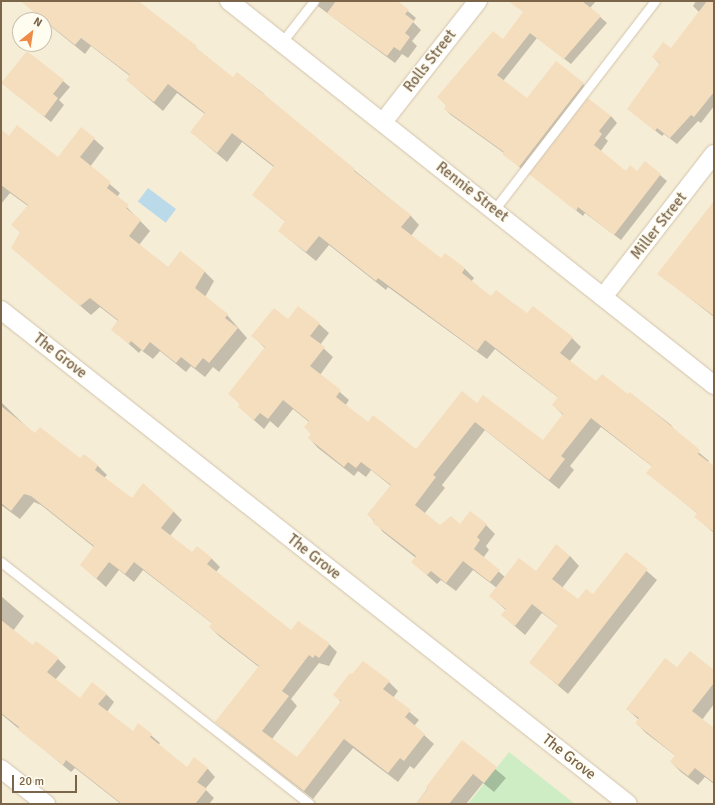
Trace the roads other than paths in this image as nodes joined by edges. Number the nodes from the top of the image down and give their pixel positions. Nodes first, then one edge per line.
1 (229, 1) edge
2 (314, 1) edge
3 (478, 1) edge
4 (655, 1) edge
5 (282, 42) junction
6 (383, 122) junction
7 (714, 154) edge
8 (494, 210) junction
9 (603, 297) junction
10 (1, 310) edge
11 (714, 384) edge
12 (1, 562) edge
13 (1, 769) edge
14 (46, 804) edge
15 (310, 804) edge
16 (628, 804) edge

1 - 5 street, Rennie Street
2 - 5 lane
3 - 6 street, Rolls Street
4 - 8 lane
5 - 6 street, Rennie Street
6 - 8 street, Rennie Street
7 - 9 street, Miller Street
8 - 9 street, Rennie Street
9 - 11 street, Rennie Street
10 - 16 street, The Grove
12 - 15 lane
13 - 14 street

